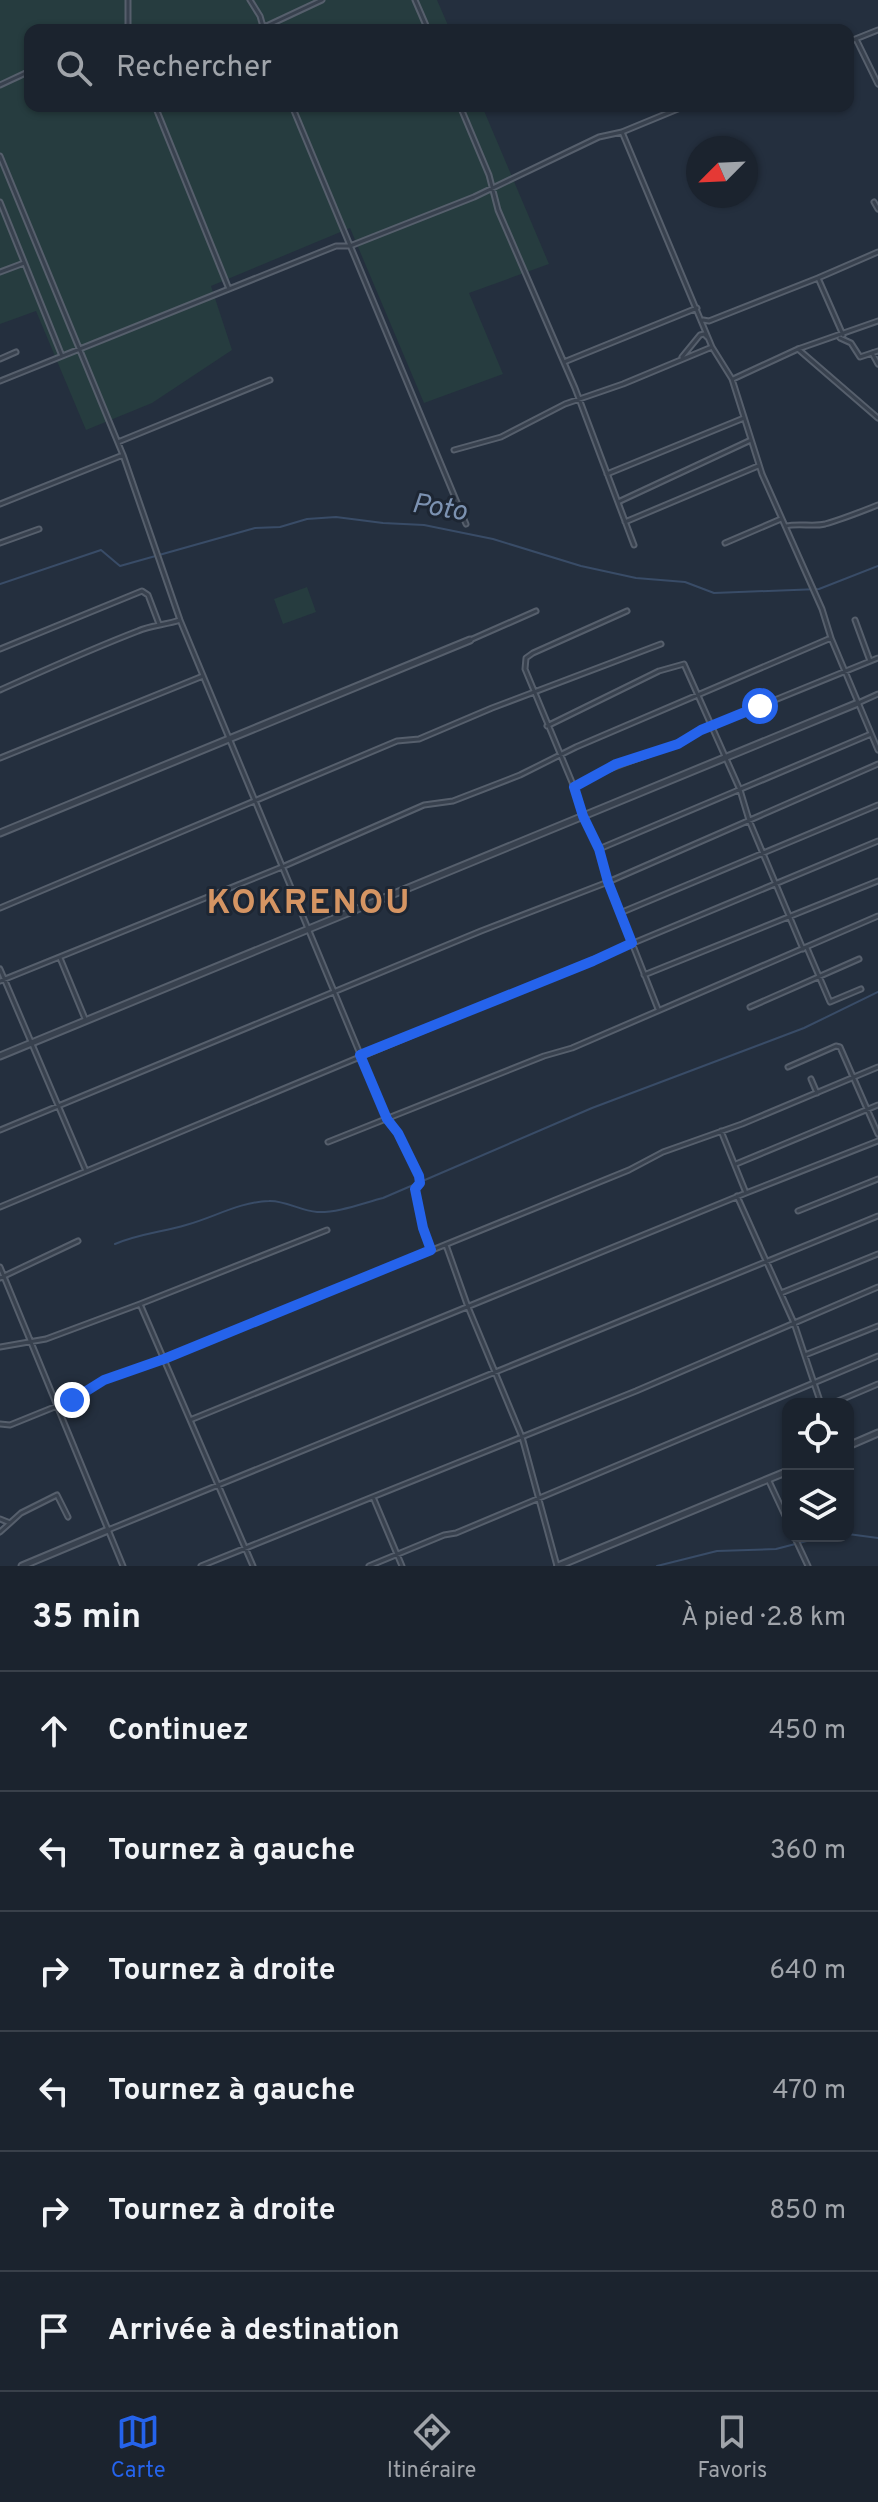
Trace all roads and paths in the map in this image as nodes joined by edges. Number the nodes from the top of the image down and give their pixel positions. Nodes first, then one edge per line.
1 (128, 0) edge
2 (250, 0) edge
3 (322, 0) edge
4 (415, 0) edge
5 (128, 24) edge
6 (261, 24) edge
7 (272, 24) edge
8 (425, 24) edge
9 (878, 30) edge
10 (856, 39) joint
11 (24, 74) edge
12 (878, 84) edge
13 (0, 85) edge
14 (157, 112) edge
15 (294, 112) edge
16 (463, 112) edge
17 (670, 112) edge
18 (622, 132) junction
19 (0, 156) edge
20 (491, 187) junction
21 (0, 202) edge
22 (874, 202) dead end
23 (878, 209) edge
24 (350, 246) junction
25 (878, 252) edge
26 (24, 263) junction
27 (0, 272) edge
28 (818, 278) junction
29 (229, 289) junction
30 (697, 308) junction
31 (703, 320) junction
32 (878, 321) edge
33 (843, 335) junction
34 (837, 337) junction
35 (710, 340) junction
36 (712, 347) junction
37 (79, 349) junction
38 (798, 349) junction
39 (878, 351) edge
40 (16, 352) dead end
41 (872, 352) junction
42 (62, 356) junction
43 (681, 358) junction
44 (0, 359) edge
45 (564, 362) junction
46 (878, 364) edge
47 (732, 379) junction
48 (270, 380) dead end
49 (0, 381) edge
50 (579, 398) junction
51 (744, 418) junction
52 (878, 418) edge
53 (751, 440) junction
54 (118, 442) junction
55 (454, 450) dead end
56 (123, 455) junction
57 (759, 465) junction
58 (607, 474) junction
59 (618, 502) junction
60 (0, 504) edge
61 (878, 505) edge
62 (781, 519) junction
63 (625, 522) junction
64 (466, 524) dead end
65 (785, 527) junction
66 (39, 529) dead end
67 (0, 543) edge
68 (725, 543) dead end
69 (634, 545) dead end
70 (536, 611) dead end
71 (627, 611) dead end
72 (180, 620) junction
73 (855, 620) dead end
74 (159, 624) junction
75 (831, 638) junction
76 (470, 640) joint
77 (661, 644) dead end
78 (0, 649) edge
79 (878, 658) edge
80 (870, 661) junction
81 (845, 671) junction
82 (203, 676) junction
83 (0, 690) edge
84 (535, 693) junction
85 (698, 693) junction
86 (878, 694) edge
87 (858, 703) junction
88 (547, 726) junction
89 (711, 726) junction
90 (871, 734) junction
91 (229, 739) junction
92 (878, 750) edge
93 (560, 756) junction
94 (0, 758) edge
95 (725, 758) junction
96 (878, 764) edge
97 (574, 787) junction
98 (740, 790) junction
99 (256, 802) junction
100 (878, 805) edge
101 (583, 816) junction
102 (749, 820) junction
103 (0, 833) edge
104 (878, 841) edge
105 (599, 849) junction
106 (763, 854) junction
107 (282, 867) junction
108 (878, 881) edge
109 (608, 882) junction
110 (776, 882) junction
111 (0, 908) edge
112 (620, 913) junction
113 (878, 916) edge
114 (791, 917) junction
115 (308, 930) junction
116 (632, 943) junction
117 (805, 949) junction
118 (60, 958) junction
119 (859, 959) dead end
120 (0, 969) edge
121 (644, 975) junction
122 (819, 976) junction
123 (2, 980) edge
124 (861, 989) dead end
125 (334, 994) junction
126 (750, 1007) dead end
127 (658, 1009) junction
128 (86, 1021) junction
129 (32, 1043) junction
130 (360, 1055) junction
131 (0, 1056) edge
132 (788, 1067) dead end
133 (878, 1067) edge
134 (853, 1078) junction
135 (811, 1079) dead end
136 (817, 1093) junction
137 (878, 1105) edge
138 (58, 1106) junction
139 (867, 1109) junction
140 (387, 1119) junction
141 (0, 1130) edge
142 (721, 1131) junction
143 (878, 1134) edge
144 (878, 1141) edge
145 (328, 1142) dead end
146 (736, 1164) junction
147 (86, 1171) junction
148 (878, 1179) edge
149 (746, 1193) junction
150 (737, 1196) junction
151 (0, 1207) edge
152 (798, 1211) dead end
153 (878, 1216) edge
154 (327, 1230) dead end
155 (78, 1241) dead end
156 (446, 1245) junction
157 (431, 1250) junction
158 (878, 1254) edge
159 (767, 1261) junction
160 (0, 1267) edge
161 (2, 1277) edge
162 (878, 1287) edge
163 (781, 1293) junction
164 (140, 1304) junction
165 (468, 1307) junction
166 (794, 1323) junction
167 (878, 1326) edge
168 (32, 1343) junction
169 (0, 1347) edge
170 (805, 1355) junction
171 (878, 1356) edge
172 (164, 1359) junction
173 (497, 1373) junction
174 (813, 1382) junction
175 (878, 1384) edge
176 (819, 1398) edge
177 (845, 1398) edge
178 (57, 1406) junction
179 (190, 1420) junction
180 (0, 1424) edge
181 (878, 1433) edge
182 (522, 1437) junction
183 (854, 1443) edge
184 (782, 1473) edge
185 (768, 1479) junction
186 (218, 1486) junction
187 (373, 1497) junction
188 (537, 1499) junction
189 (782, 1509) edge
190 (68, 1517) dead end
191 (0, 1519) edge
192 (10, 1523) junction
193 (108, 1530) junction
194 (0, 1532) edge
195 (797, 1542) edge
196 (245, 1548) junction
197 (397, 1554) junction
198 (22, 1566) edge
199 (123, 1566) edge
200 (201, 1566) edge
201 (253, 1566) edge
202 (369, 1566) edge
203 (402, 1566) edge
204 (558, 1566) edge
205 (808, 1566) edge

1 - 5 street
2 - 6 street
3 - 7 street
4 - 8 street
9 - 10 street
10 - 12 street
11 - 13 street
14 - 29 street
15 - 24 street
16 - 20 street
17 - 18 street
18 - 20 street
18 - 30 street
19 - 37 street
20 - 24 street
20 - 45 street
21 - 26 street
22 - 23 street
24 - 29 street
24 - 64 street
25 - 28 street
26 - 27 street
26 - 42 street
28 - 31 street
28 - 33 street
29 - 37 street
30 - 31 street
30 - 45 street
31 - 35 street
32 - 33 street
33 - 34 street
34 - 38 street
34 - 41 street
35 - 36 street
35 - 43 street
36 - 43 street
36 - 47 street
37 - 42 street
37 - 54 street
38 - 47 street
38 - 52 street
39 - 41 street
40 - 44 street
41 - 46 street
42 - 49 street
43 - 50 street
45 - 50 street
47 - 51 street
48 - 54 street
50 - 55 street
50 - 58 street
51 - 53 street
51 - 58 street
53 - 57 street
53 - 59 street
54 - 56 street
56 - 60 street
56 - 72 street
57 - 62 street
57 - 63 street
58 - 59 street
59 - 63 street
61 - 65 street
62 - 65 street
62 - 68 street
63 - 69 street
65 - 75 street
66 - 67 street
70 - 76 street
71 - 84 street
72 - 74 street
72 - 82 street
73 - 80 street
74 - 78 street
74 - 83 street
75 - 81 street
75 - 85 street
76 - 91 street
77 - 84 street
79 - 80 street
80 - 81 street
81 - 87 street
81 - 89 street
82 - 91 street
82 - 94 street
84 - 88 street
84 - 99 street
85 - 88 street
85 - 89 street
85 - 93 street
86 - 87 street
87 - 90 street
87 - 95 street
88 - 93 street
89 - 95 street
89 - 97 street
90 - 92 street
90 - 98 street
91 - 99 street
91 - 103 street
93 - 97 street
93 - 107 street
95 - 98 street
95 - 101 street
96 - 102 street
97 - 101 street
98 - 102 street
98 - 105 street
99 - 107 street
99 - 111 street
100 - 106 street
101 - 105 street
101 - 115 street
102 - 106 street
102 - 109 street
104 - 110 street
105 - 109 street
106 - 110 street
106 - 112 street
107 - 115 street
107 - 118 street
108 - 114 street
109 - 112 street
109 - 125 street
110 - 114 street
110 - 116 street
112 - 116 street
113 - 117 street
114 - 117 street
114 - 121 street
115 - 125 street
115 - 128 street
116 - 121 street
116 - 130 street
117 - 122 street
117 - 127 street
118 - 123 street
118 - 128 street
119 - 122 street
120 - 123 street
121 - 127 street
122 - 124 street
122 - 126 street
123 - 129 street
125 - 130 street
125 - 138 street
127 - 140 street
128 - 129 street
129 - 131 street
129 - 138 street
130 - 140 street
130 - 147 street
132 - 134 street
133 - 134 street
134 - 136 street
134 - 139 street
135 - 136 street
136 - 142 street
137 - 139 street
138 - 141 street
138 - 147 street
139 - 143 street
139 - 146 street
140 - 145 street
140 - 157 street
142 - 146 street
142 - 156 street
144 - 149 street
146 - 149 street
147 - 151 street
148 - 152 street
149 - 150 street
150 - 159 street
150 - 165 street
153 - 159 street
154 - 164 street
155 - 161 street
156 - 157 street
156 - 165 street
157 - 172 street
158 - 163 street
159 - 163 street
159 - 173 street
160 - 161 street
161 - 168 street
162 - 166 street
163 - 166 street
164 - 168 street
164 - 172 street
165 - 173 street
165 - 179 street
166 - 170 street
166 - 182 street
167 - 170 street
168 - 169 street
168 - 178 street
170 - 174 street
171 - 174 street
172 - 178 street
172 - 179 street
173 - 182 street
173 - 186 street
174 - 176 street
174 - 188 street
175 - 177 street
178 - 180 street
178 - 193 street
179 - 186 street
181 - 183 street
182 - 187 street
182 - 188 street
184 - 185 street
185 - 189 street
185 - 204 street
186 - 193 street
186 - 196 street
187 - 196 street
187 - 197 street
188 - 197 street
188 - 204 street
190 - 192 street
191 - 192 street
192 - 194 street
193 - 198 street
193 - 199 street
195 - 205 street
196 - 200 street
196 - 201 street
197 - 202 street
197 - 203 street

